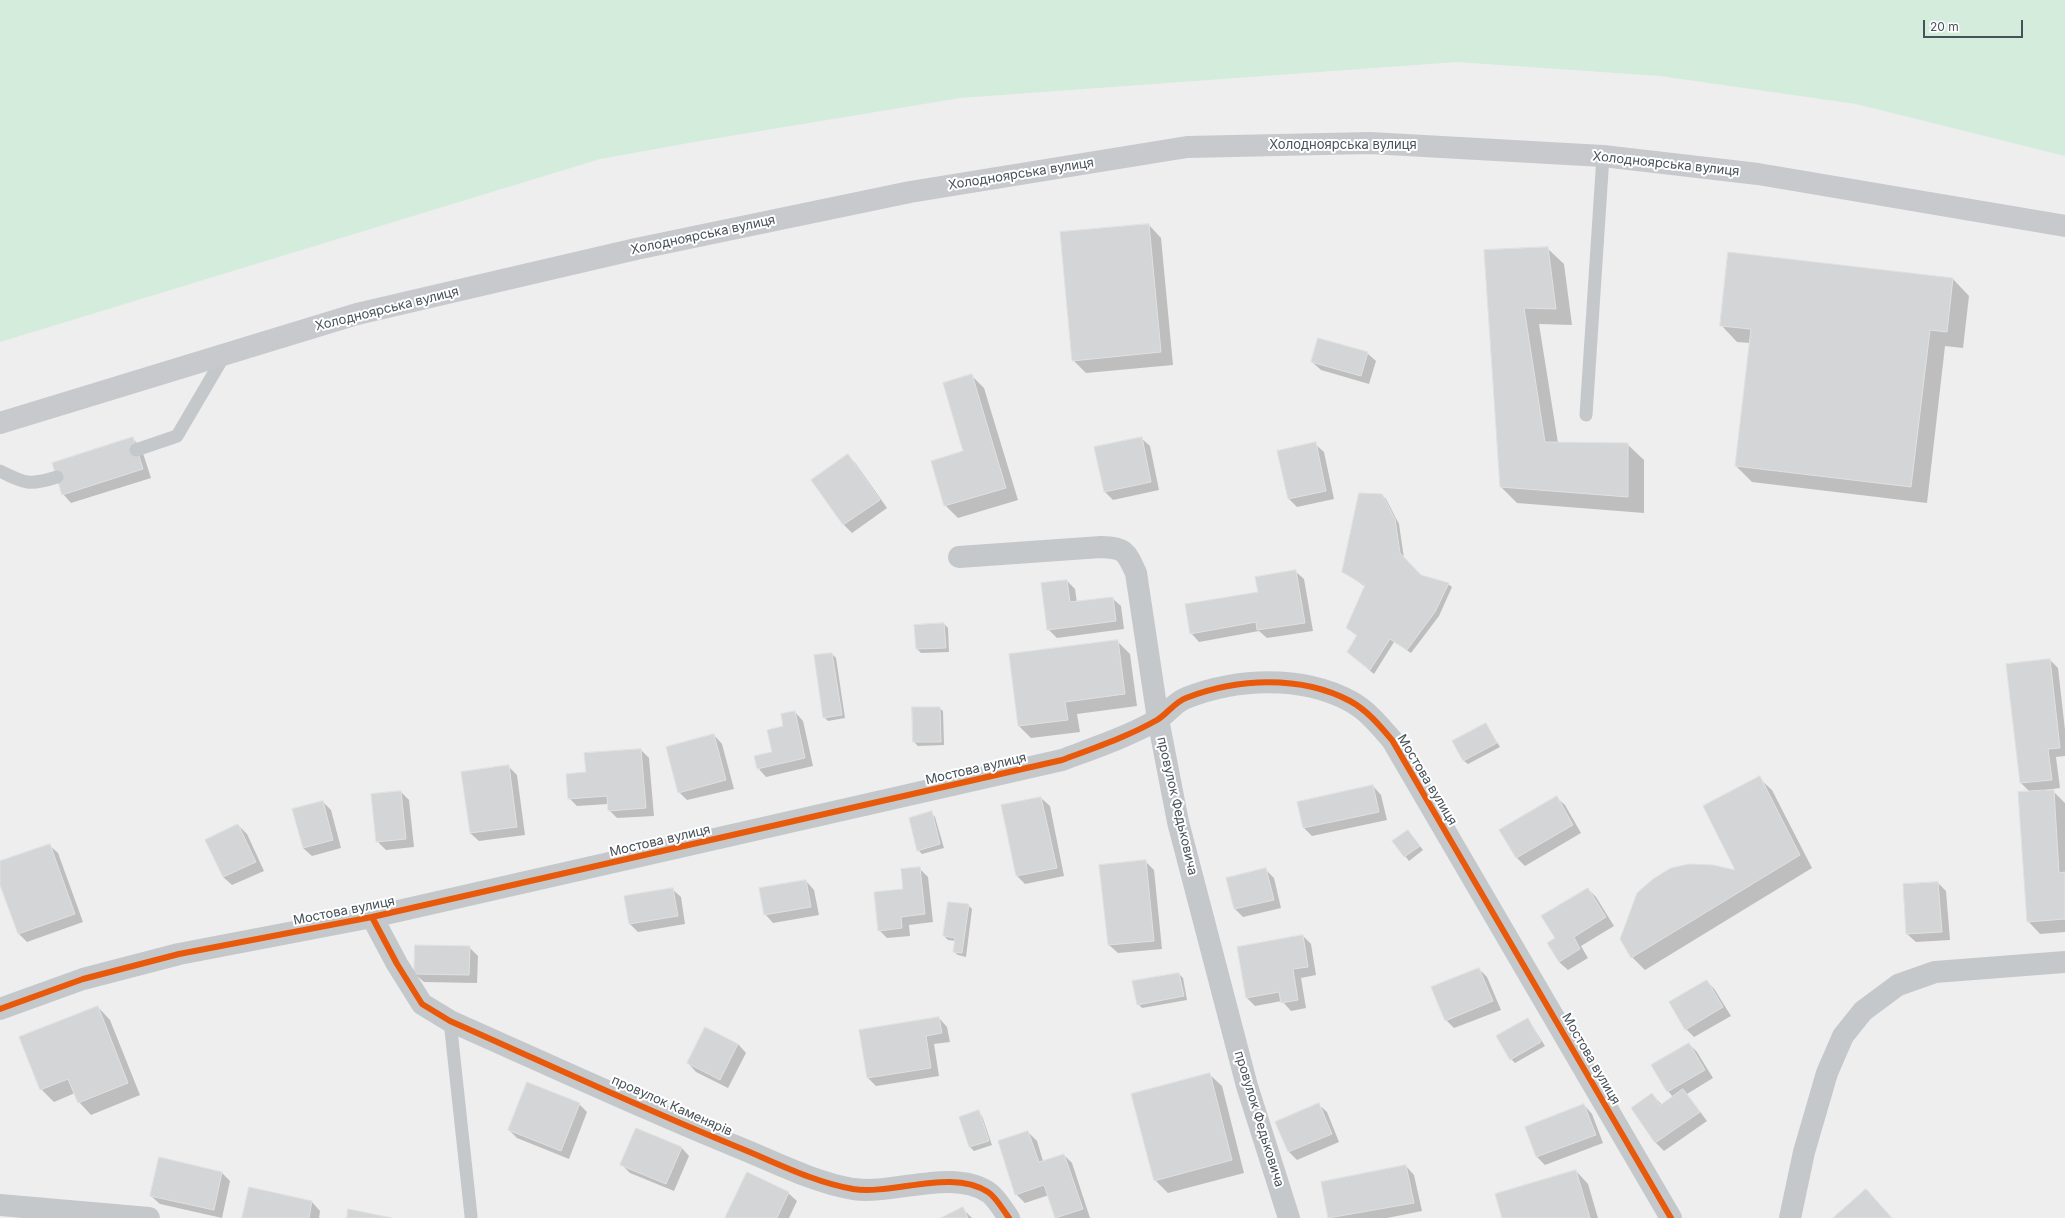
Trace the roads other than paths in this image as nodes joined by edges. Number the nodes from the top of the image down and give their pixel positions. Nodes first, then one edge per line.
1 (1603, 156) junction
2 (2065, 226) edge
3 (224, 356) junction
4 (1586, 415) dead end
5 (0, 423) edge
6 (136, 450) dead end
7 (0, 471) edge
8 (56, 477) dead end
9 (959, 557) dead end
10 (1158, 719) junction
11 (372, 917) junction
12 (2065, 962) edge
13 (0, 1008) edge
14 (450, 1021) junction
15 (0, 1205) edge
16 (471, 1216) dead end
17 (149, 1218) edge
18 (1008, 1218) edge
19 (1289, 1218) edge
20 (1671, 1218) edge
21 (1790, 1218) edge

1 - 2 main road, Холодноярська вулиця
1 - 3 main road, Холодноярська вулиця
1 - 4 lane
3 - 5 main road, Холодноярська вулиця
3 - 6 lane
7 - 8 lane
9 - 10 street, провулок Федьковича
10 - 11 street, Мостова вулиця
10 - 19 street, провулок Федьковича
10 - 20 street, Мостова вулиця
11 - 13 street, Мостова вулиця
11 - 14 street, провулок Каменярів
12 - 21 street
14 - 16 lane
14 - 18 street, провулок Каменярів
15 - 17 street

